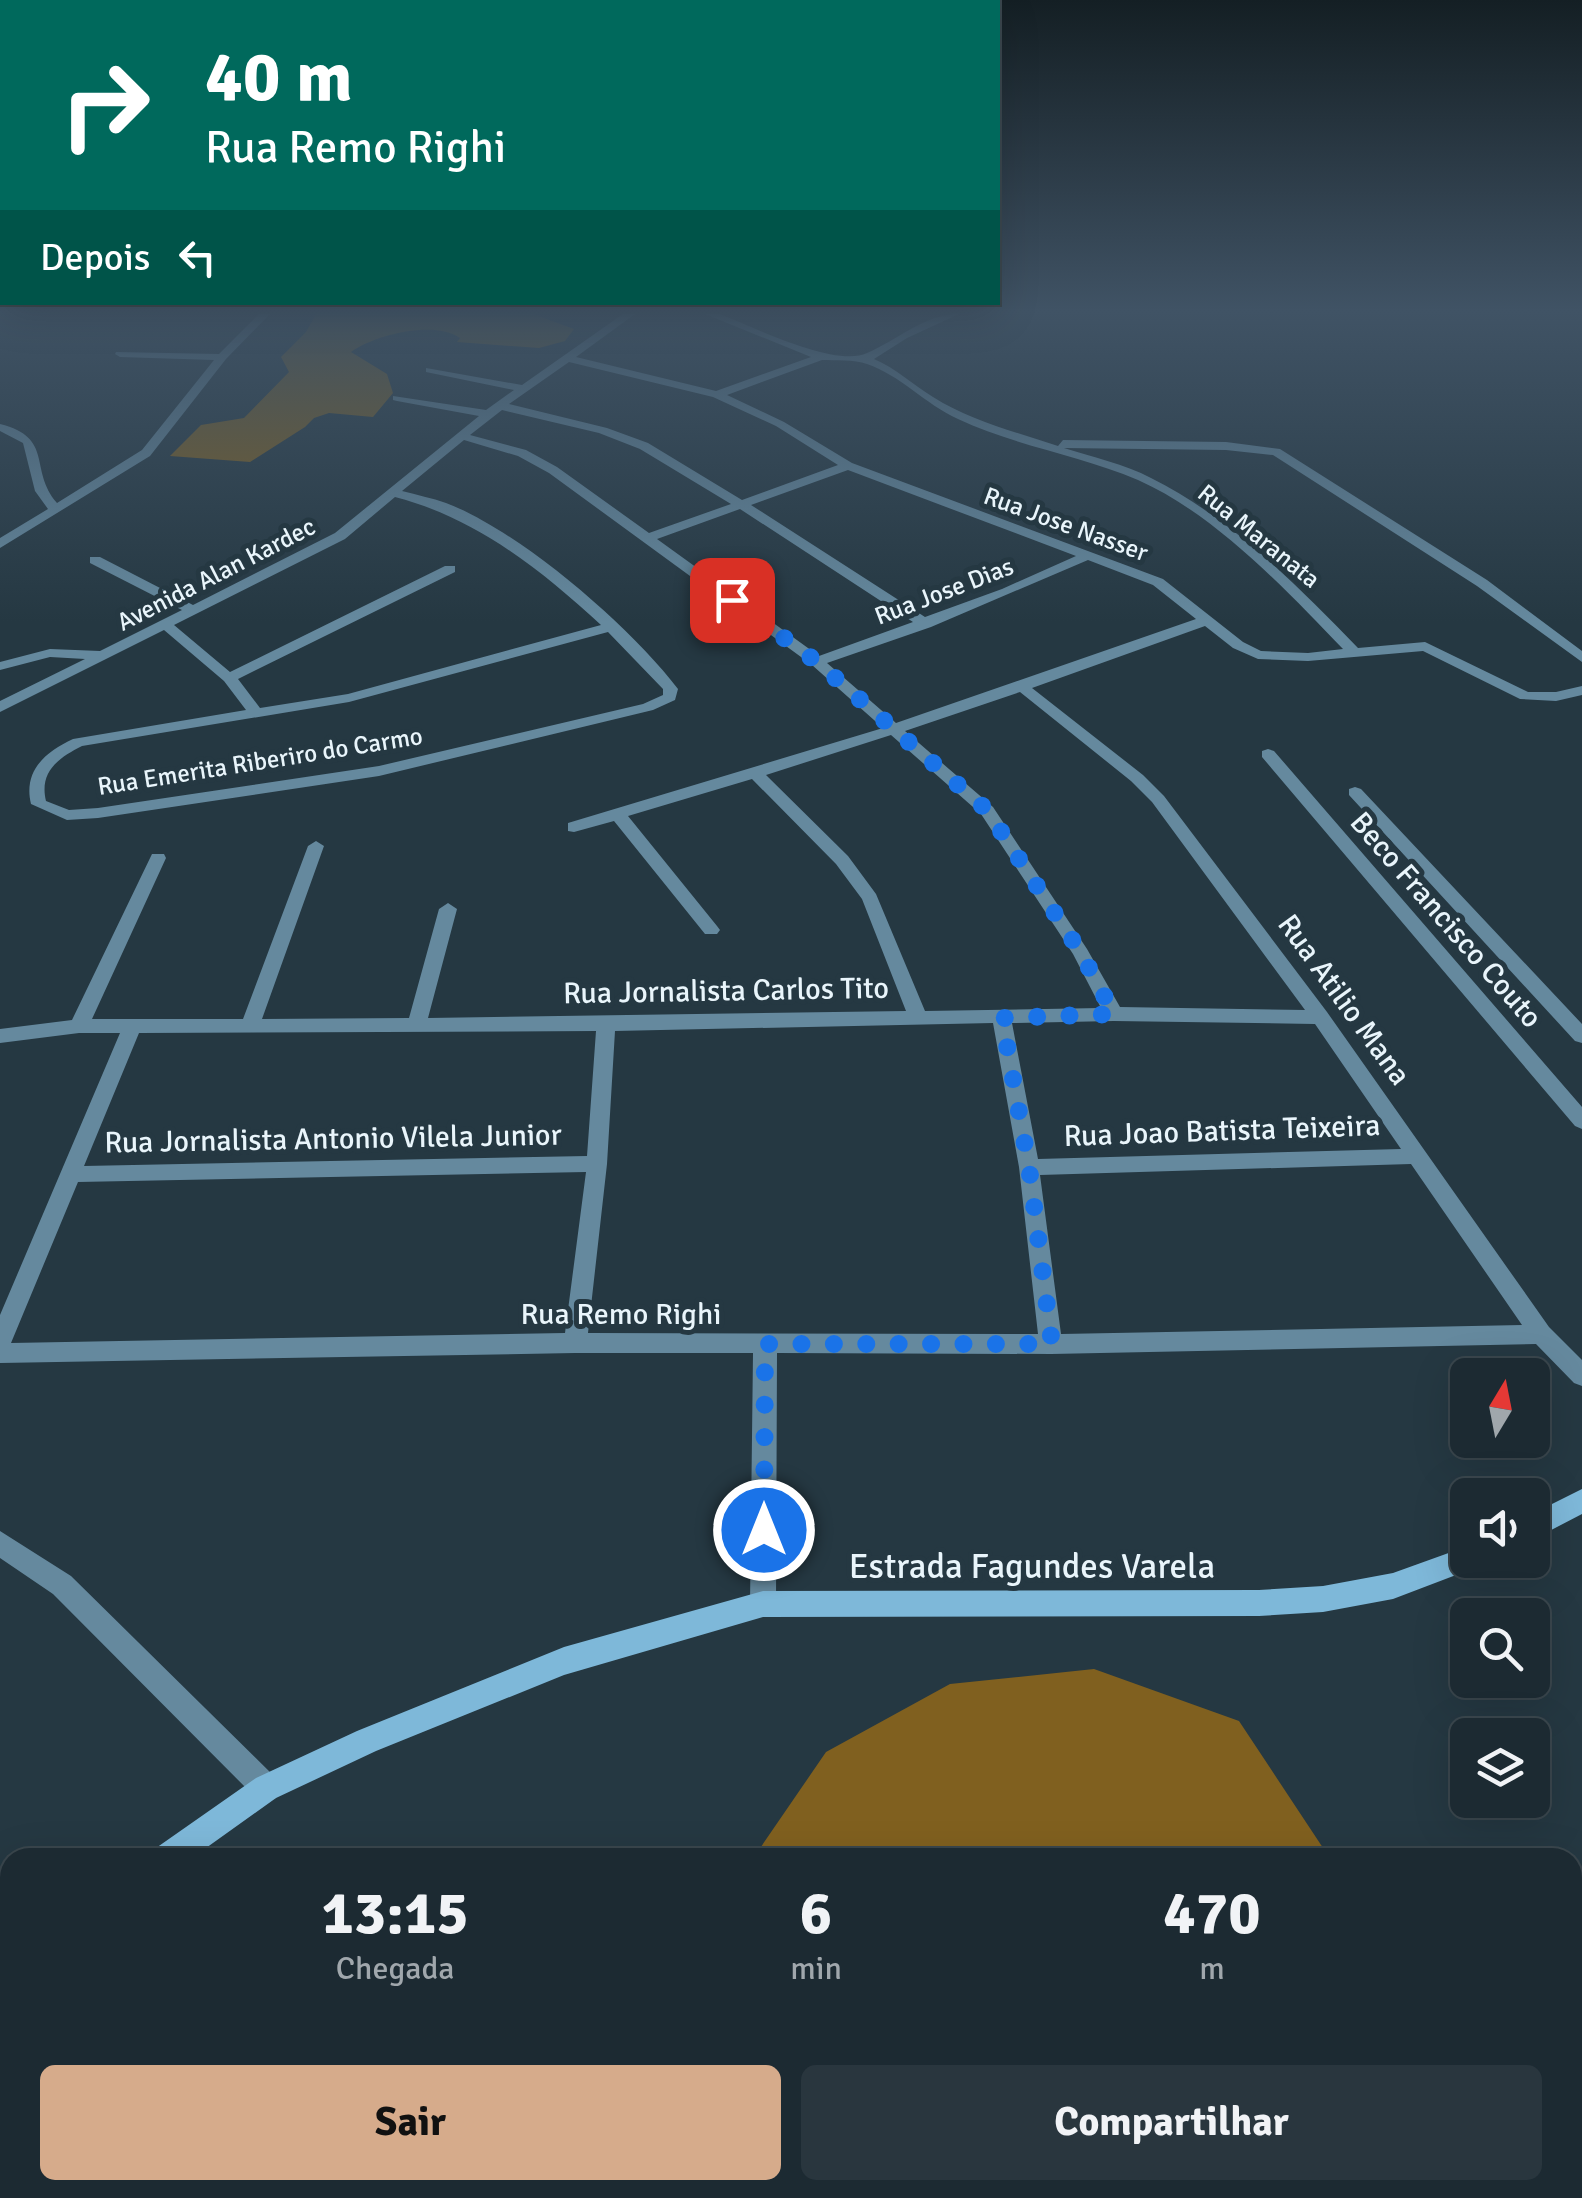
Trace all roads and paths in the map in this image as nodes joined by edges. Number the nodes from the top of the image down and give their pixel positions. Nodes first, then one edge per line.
1 (175, 417) edge
2 (487, 417) edge
3 (526, 417) edge
4 (764, 417) edge
5 (961, 417) edge
6 (0, 428) edge
7 (462, 436) junction
8 (1045, 444) junction
9 (848, 466) junction
10 (391, 492) junction
11 (744, 506) junction
12 (54, 508) junction
13 (648, 538) junction
14 (0, 544) edge
15 (1086, 556) junction
16 (95, 560) dead end
17 (450, 569) dead end
18 (195, 611) junction
19 (1208, 620) junction
20 (926, 624) junction
21 (166, 625) junction
22 (610, 628) junction
23 (1353, 651) junction
24 (101, 656) junction
25 (1582, 658) edge
26 (817, 662) junction
27 (0, 666) edge
28 (229, 678) junction
29 (1025, 689) junction
30 (1582, 690) edge
31 (0, 707) edge
32 (256, 712) junction
33 (895, 729) junction
34 (1268, 754) dead end
35 (756, 774) junction
36 (1355, 792) dead end
37 (617, 814) junction
38 (574, 827) dead end
39 (316, 846) dead end
40 (158, 858) dead end
41 (448, 909) dead end
42 (711, 930) dead end
43 (1114, 1014) junction
44 (1320, 1017) junction
45 (1002, 1018) junction
46 (919, 1019) junction
47 (417, 1024) junction
48 (606, 1024) junction
49 (79, 1026) junction
50 (250, 1026) junction
51 (132, 1027) junction
52 (0, 1036) edge
53 (1582, 1036) edge
54 (1582, 1121) edge
55 (1418, 1156) junction
56 (597, 1164) junction
57 (1029, 1167) junction
58 (70, 1174) junction
59 (1541, 1334) junction
60 (0, 1342) edge
61 (575, 1342) junction
62 (765, 1344) junction
63 (1052, 1344) junction
64 (0, 1353) edge
65 (1582, 1376) edge
66 (1582, 1500) edge
67 (1550, 1518) edge
68 (0, 1542) edge
69 (1450, 1565) edge
70 (763, 1604) junction
71 (266, 1788) junction
72 (180, 1848) edge

1 - 12 street
2 - 7 street, Avenida Alan Kardec
3 - 11 street
4 - 9 street, Rua Jose Nasser
5 - 8 street, Rua Maranata
6 - 12 street
7 - 10 street, Avenida Alan Kardec
7 - 13 street
8 - 23 street, Rua Maranata
8 - 25 street
9 - 11 street
9 - 15 street, Rua Jose Nasser
10 - 18 street, Avenida Alan Kardec
10 - 22 street
11 - 13 street
11 - 20 street
12 - 14 street
13 - 26 street
15 - 19 street, Rua Jose Nasser
15 - 20 street, Rua Jose Dias
16 - 18 street
17 - 28 street
18 - 21 street, Avenida Alan Kardec
19 - 23 street, Rua Jose Nasser
19 - 29 street
20 - 26 street, Rua Jose Dias
21 - 24 street, Avenida Alan Kardec
21 - 28 street
22 - 32 street, Rua Emerita Riberiro do Carmo
22 - 32 street, Rua Emerita Riberiro do Carmo
23 - 30 street, Rua Jose Nasser
24 - 27 street
24 - 31 street, Avenida Alan Kardec
26 - 33 street
28 - 32 street
29 - 33 street
29 - 44 street, Rua Atilio Mana
33 - 35 street
33 - 43 street
34 - 54 street, Beco Francisco Couto
35 - 37 street
35 - 46 street
36 - 53 street
37 - 38 street
37 - 42 street
39 - 50 street
40 - 49 street
41 - 47 street
43 - 44 street, Rua Jornalista Carlos Tito
43 - 45 street, Rua Jornalista Carlos Tito
44 - 55 street, Rua Atilio Mana
45 - 46 street, Rua Jornalista Carlos Tito
45 - 57 street
46 - 48 street, Rua Jornalista Carlos Tito
47 - 48 street, Rua Jornalista Carlos Tito
47 - 50 street, Rua Jornalista Carlos Tito
48 - 56 street
49 - 51 street, Rua Jornalista Carlos Tito
49 - 52 street, Rua Jornalista Carlos Tito
50 - 51 street, Rua Jornalista Carlos Tito
51 - 58 street
55 - 57 street, Rua Joao Batista Teixeira
55 - 59 street, Rua Atilio Mana
56 - 58 street, Rua Jornalista Antonio Vilela Junior
56 - 61 street
57 - 63 street
58 - 60 street
59 - 63 street, Rua Remo Righi
59 - 65 street, Rua Atilio Mana
61 - 62 street, Rua Remo Righi
61 - 64 street, Rua Remo Righi
62 - 63 street, Rua Remo Righi
62 - 70 street
66 - 67 street
68 - 71 street
69 - 70 street, Estrada Fagundes Varela
70 - 71 street, Estrada Fagundes Varela
71 - 72 street, Estrada Fagundes Varela

